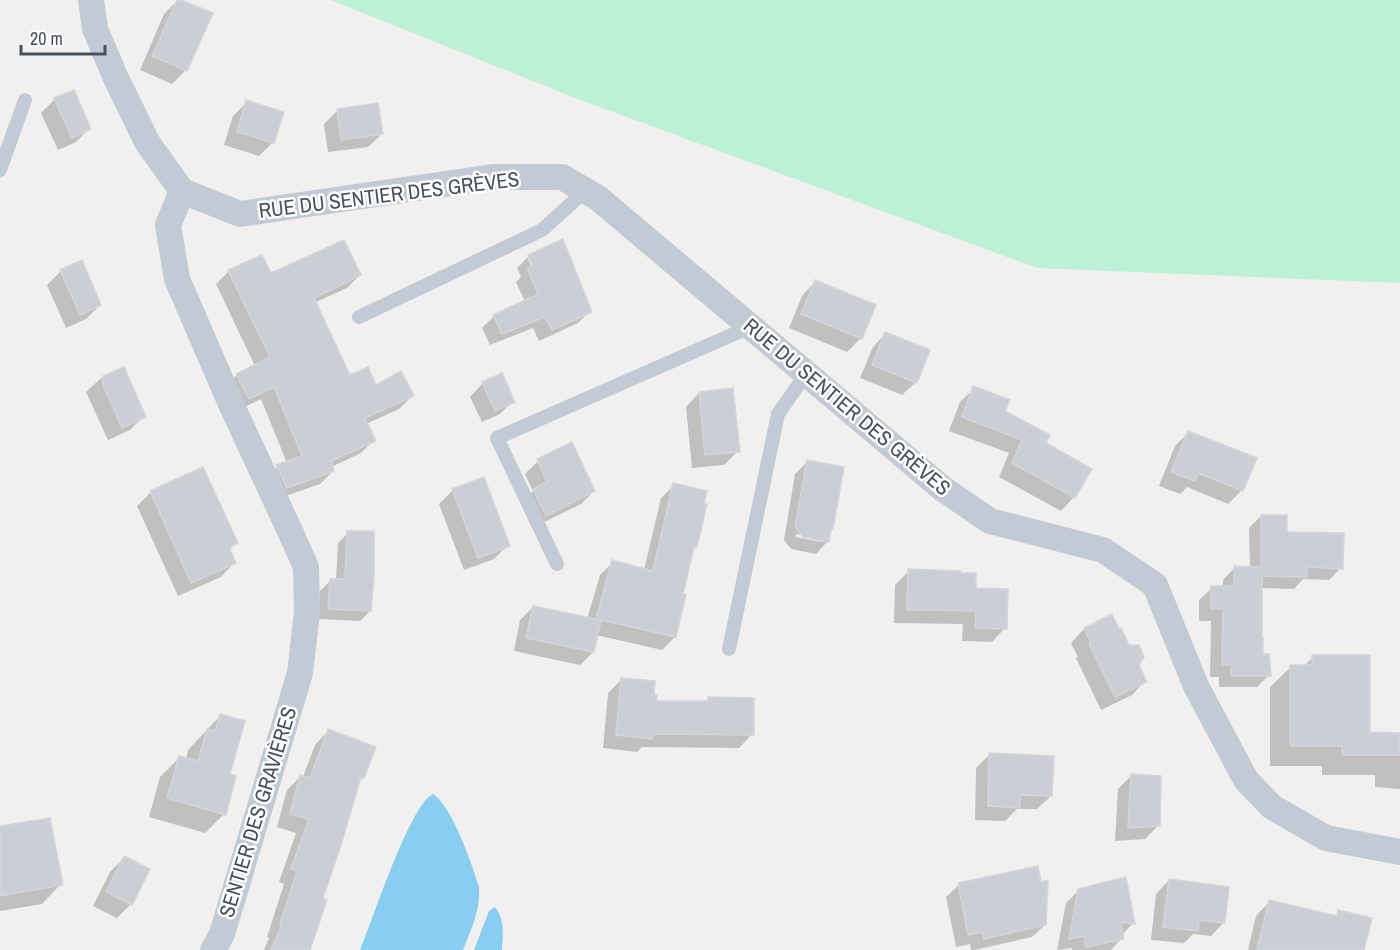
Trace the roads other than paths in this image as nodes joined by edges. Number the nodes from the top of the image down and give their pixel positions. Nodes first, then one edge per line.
1 (91, 0) edge
2 (25, 100) dead end
3 (0, 170) edge
4 (182, 191) junction
5 (585, 191) junction
6 (359, 317) dead end
7 (750, 327) junction
8 (806, 374) junction
9 (557, 564) dead end
10 (729, 650) dead end
11 (1400, 852) edge
12 (213, 950) edge

1 - 4 street
2 - 3 lane
4 - 5 street, RUE DU SENTIER DES GRÈVES
4 - 12 street, SENTIER DES GRAVIÈRES
5 - 6 lane
5 - 7 street, RUE DU SENTIER DES GRÈVES
7 - 8 street, RUE DU SENTIER DES GRÈVES
7 - 9 lane
8 - 10 lane
8 - 11 street, RUE DU SENTIER DES GRÈVES

